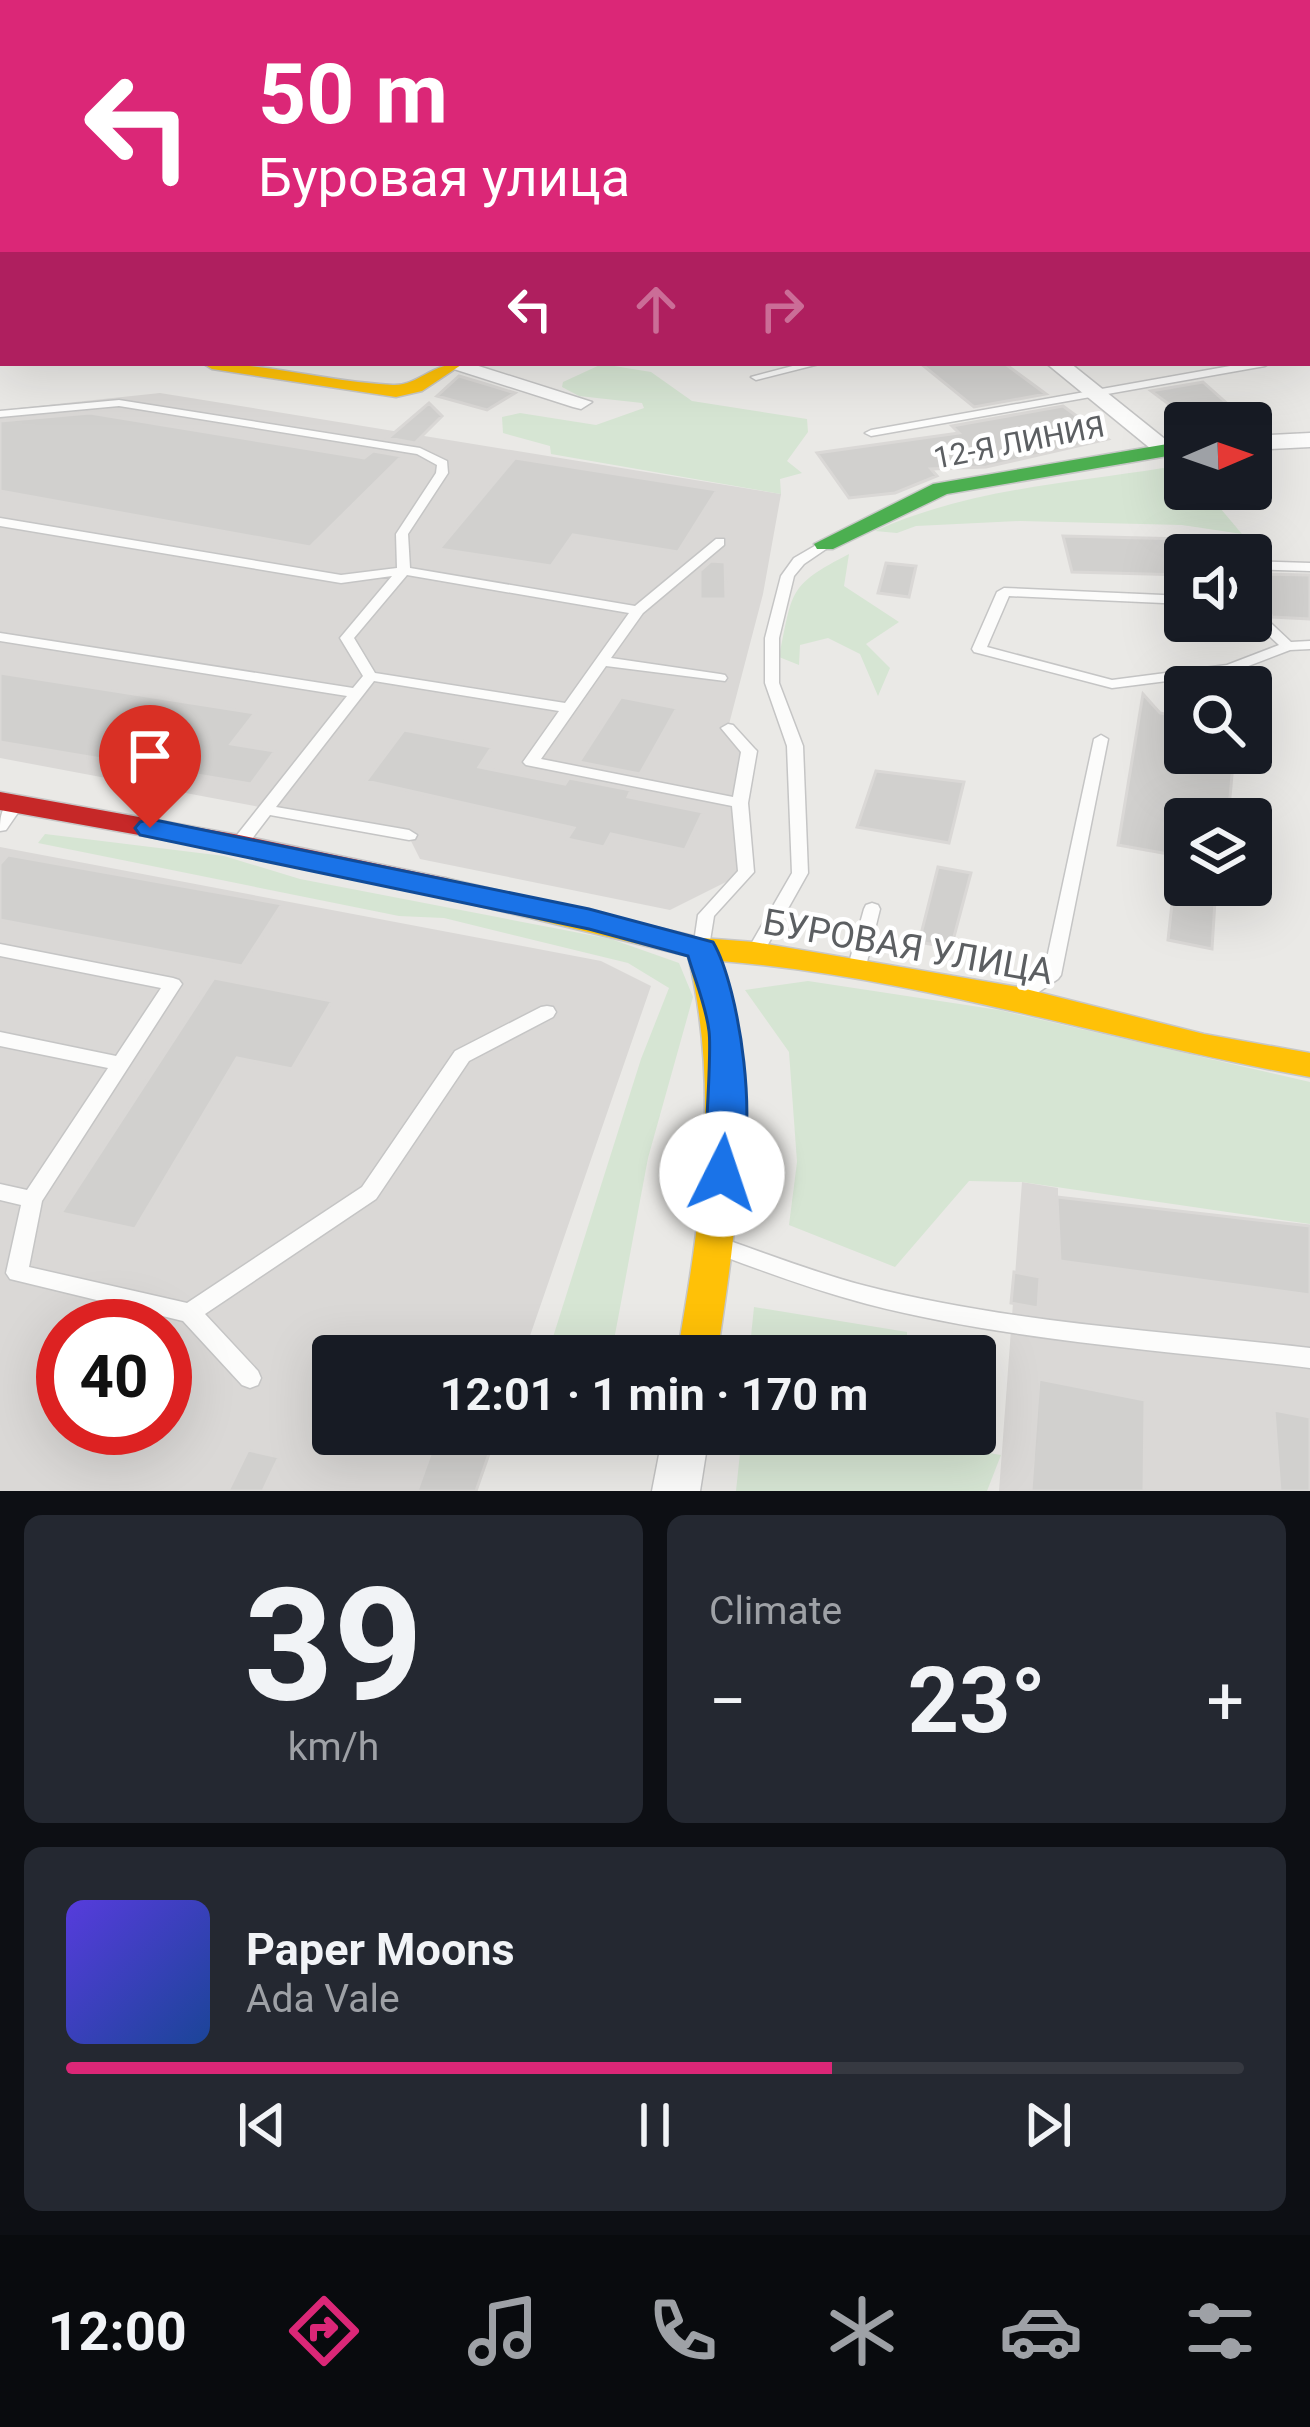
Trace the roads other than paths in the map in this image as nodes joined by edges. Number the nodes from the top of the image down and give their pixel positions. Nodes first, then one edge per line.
1 (232, 366) edge
2 (447, 366) edge
3 (457, 366) edge
4 (804, 366) edge
5 (1061, 366) edge
6 (1248, 366) edge
7 (755, 377) dead end
8 (1096, 393) junction
9 (581, 402) dead end
10 (0, 413) edge
11 (872, 434) dead end
12 (1164, 440) edge
13 (1310, 440) edge
14 (1272, 442) edge
15 (1164, 450) edge
16 (0, 522) edge
17 (720, 542) dead end
18 (825, 544) joint
19 (1272, 566) edge
20 (1310, 567) edge
21 (404, 571) junction
22 (1164, 600) edge
23 (638, 610) junction
24 (1272, 631) edge
25 (0, 637) edge
26 (1310, 645) edge
27 (1288, 646) junction
28 (600, 661) junction
29 (370, 676) junction
30 (720, 678) dead end
31 (357, 693) junction
32 (567, 708) junction
33 (728, 728) dead end
34 (1101, 740) dead end
35 (740, 803) junction
36 (5, 810) edge
37 (268, 810) junction
38 (409, 835) dead end
39 (239, 844) junction
40 (872, 909) dead end
41 (702, 949) junction
42 (0, 950) edge
43 (754, 953) junction
44 (856, 970) junction
45 (1018, 998) junction
46 (547, 1012) dead end
47 (0, 1039) edge
48 (120, 1064) junction
49 (1310, 1065) edge
50 (0, 1192) edge
51 (32, 1199) junction
52 (714, 1244) junction
53 (129, 1299) edge
54 (192, 1312) edge
55 (192, 1315) edge
56 (700, 1335) edge
57 (1310, 1358) edge
58 (250, 1378) dead end
59 (682, 1455) edge
60 (676, 1491) edge

1 - 2 street
3 - 9 street
4 - 7 lane
5 - 8 street
6 - 8 lane
8 - 11 lane
8 - 12 street
10 - 21 lane
13 - 14 street
15 - 18 street, 12-Я ЛИНИЯ
16 - 21 lane
17 - 23 lane
18 - 43 lane
19 - 20 lane
21 - 23 lane
21 - 29 lane
22 - 27 lane
23 - 28 lane
24 - 27 lane
25 - 31 lane
26 - 27 lane
28 - 30 lane
28 - 32 lane
29 - 31 lane
29 - 32 lane
31 - 37 lane
32 - 35 lane
33 - 35 lane
34 - 45 lane
35 - 41 lane
36 - 39 street, БУРОВАЯ УЛИЦА
37 - 38 lane
37 - 39 lane
39 - 41 street, БУРОВАЯ УЛИЦА
40 - 44 lane
41 - 43 street, БУРОВАЯ УЛИЦА
41 - 52 street
42 - 48 lane
43 - 44 street, БУРОВАЯ УЛИЦА
44 - 45 street, БУРОВАЯ УЛИЦА
45 - 49 street, БУРОВАЯ УЛИЦА
46 - 54 lane
47 - 48 lane
48 - 51 lane
50 - 51 lane
51 - 53 lane
52 - 56 street
52 - 57 lane
55 - 58 lane
59 - 60 street

